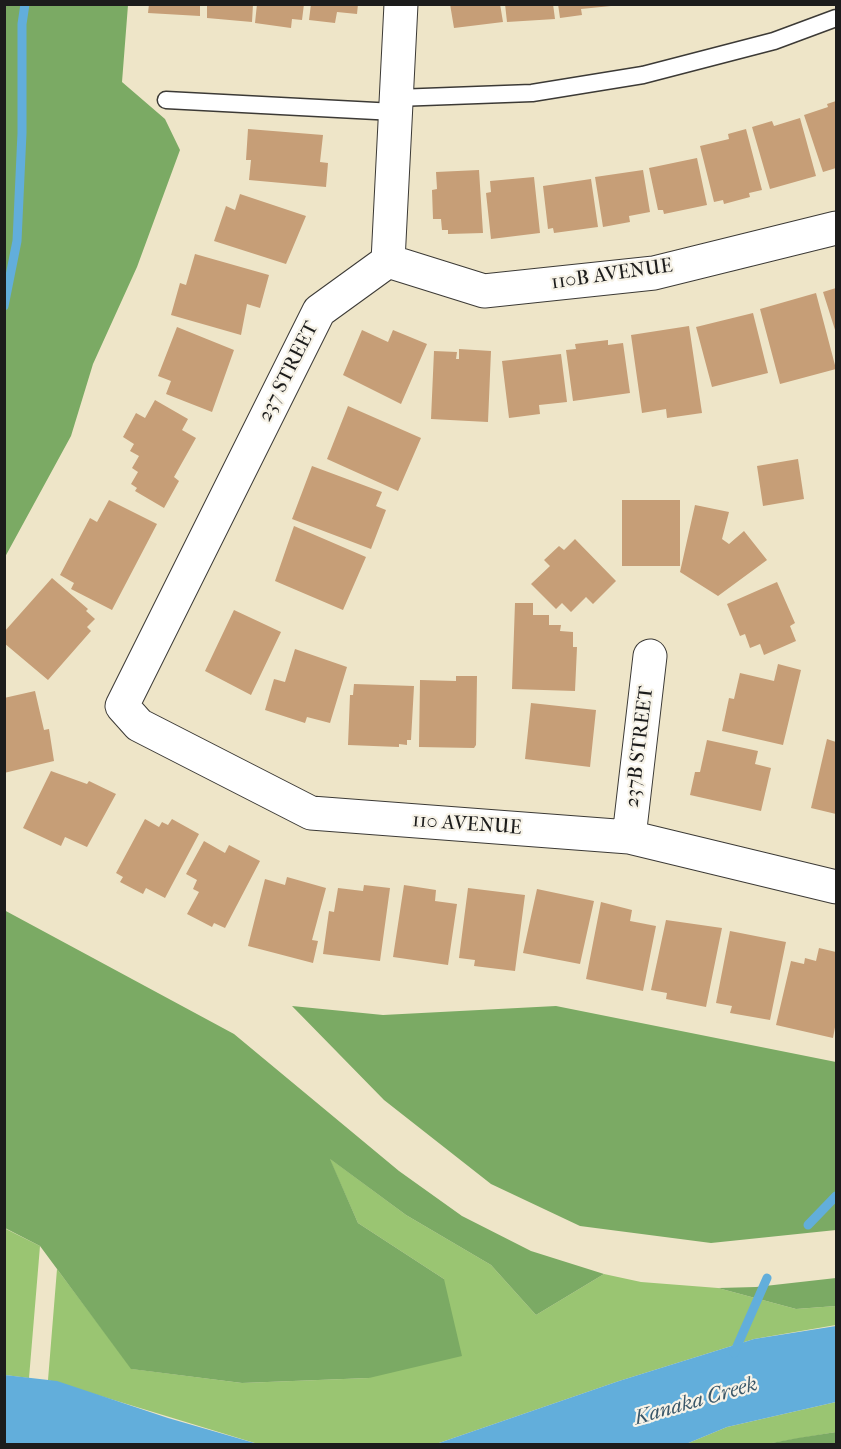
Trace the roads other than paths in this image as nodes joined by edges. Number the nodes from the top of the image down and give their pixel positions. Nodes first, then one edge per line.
1 (401, 4) edge
2 (837, 18) edge
3 (166, 100) dead end
4 (396, 105) junction
5 (837, 228) edge
6 (388, 261) junction
7 (650, 656) dead end
8 (122, 706) joint
9 (629, 837) junction
10 (837, 887) edge

1 - 4 street
2 - 4 lane
3 - 4 lane
4 - 6 street
5 - 6 street, 110B AVENUE
6 - 8 street, 237 STREET
7 - 9 street, 237B STREET
8 - 9 street, 110 AVENUE
9 - 10 street, 110 AVENUE

